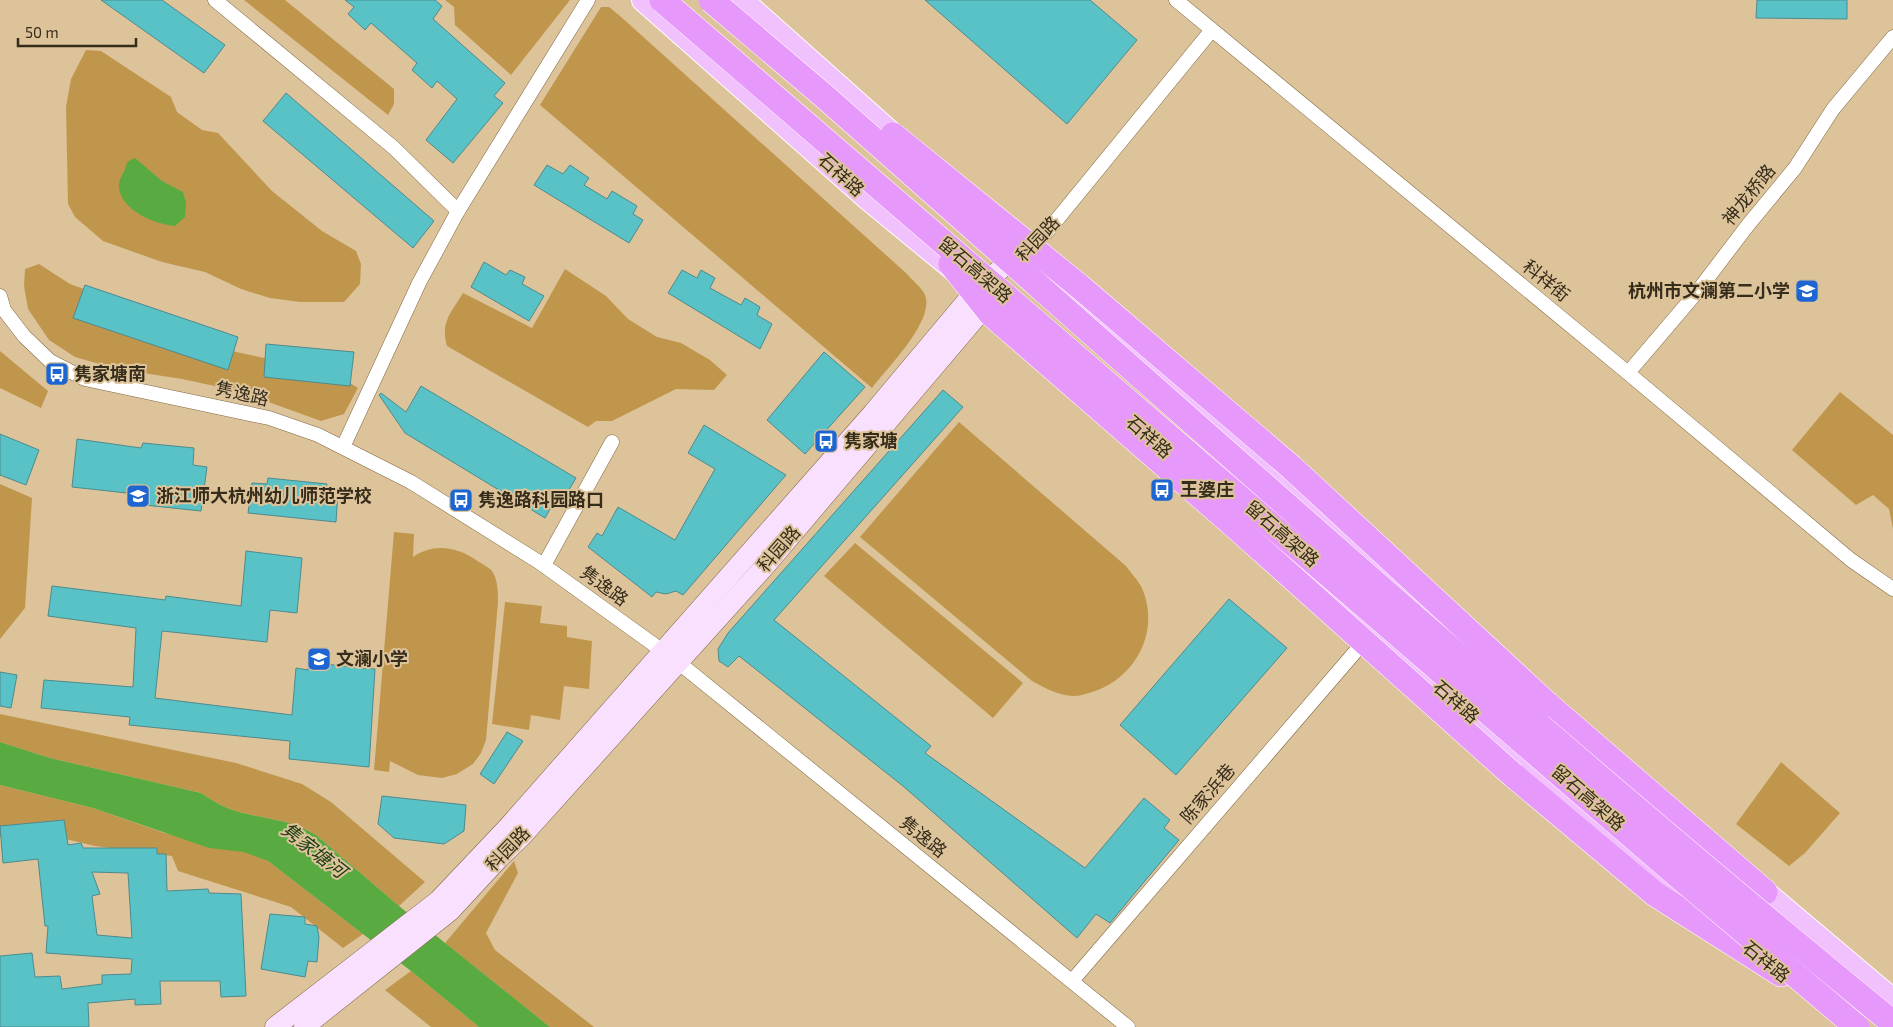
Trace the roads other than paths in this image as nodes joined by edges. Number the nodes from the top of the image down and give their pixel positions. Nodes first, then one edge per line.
1 (215, 0) edge
2 (588, 0) edge
3 (643, 0) edge
4 (662, 0) edge
5 (711, 0) edge
6 (734, 0) edge
7 (742, 0) edge
8 (1176, 0) edge
9 (1211, 31) junction
10 (1893, 37) edge
11 (458, 211) junction
12 (916, 219) junction
13 (1021, 252) junction
14 (984, 295) junction
15 (0, 296) edge
16 (1628, 373) junction
17 (612, 442) dead end
18 (343, 447) junction
19 (544, 565) junction
20 (1893, 589) edge
21 (1373, 630) junction
22 (670, 657) junction
23 (1765, 892) junction
24 (379, 957) junction
25 (1781, 974) junction
26 (1072, 981) junction
27 (1893, 1000) edge
28 (1893, 1023) edge
29 (275, 1027) edge
30 (304, 1027) edge
31 (1128, 1027) edge
32 (1841, 1027) edge
33 (1857, 1027) edge

1 - 11 street
2 - 11 street
3 - 14 main road, 石祥路
4 - 12 highway, 留石高架路, bridge
5 - 28 highway, 留石高架路, bridge
6 - 23 highway, bridge
7 - 13 main road
8 - 9 street, 科祥街
9 - 13 street, 科园路
9 - 16 street, 科祥街
10 - 16 street, 神龙桥路
11 - 18 street
12 - 25 highway, bridge
12 - 33 highway, 留石高架路, bridge
13 - 14 street, 科园路
13 - 23 main road
14 - 21 main road, 石祥路
14 - 22 street, 科园路
15 - 18 street, 隽逸路
16 - 20 street, 科祥街
17 - 19 street
18 - 19 street, 隽逸路
19 - 22 street, 隽逸路
21 - 25 main road, 石祥路
21 - 26 street, 陈家浜巷
22 - 24 street, 科园路
22 - 26 street, 隽逸路
23 - 27 main road
24 - 29 street, 科园路
24 - 30 street, 科园路
25 - 32 main road, 石祥路
26 - 31 street, 隽逸路

